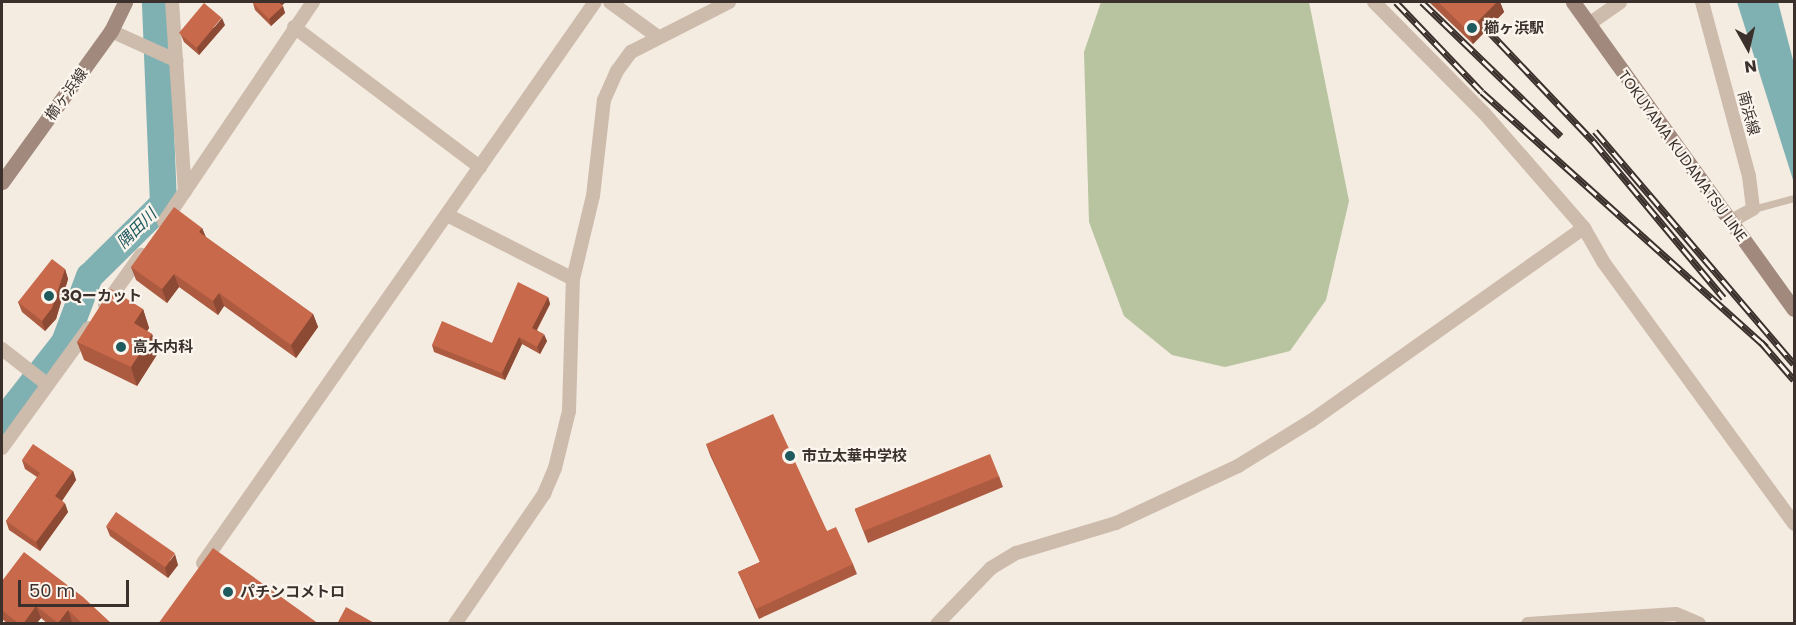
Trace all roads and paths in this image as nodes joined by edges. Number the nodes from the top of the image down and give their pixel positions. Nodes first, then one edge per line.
1 (125, 2) edge
2 (172, 2) edge
3 (313, 2) edge
4 (595, 2) edge
5 (610, 2) edge
6 (729, 2) edge
7 (1374, 2) edge
8 (1574, 2) edge
9 (1620, 2) edge
10 (1702, 2) edge
11 (1589, 24) junction
12 (294, 27) junction
13 (111, 31) junction
14 (658, 37) junction
15 (177, 61) junction
16 (480, 167) junction
17 (2, 182) edge
18 (185, 192) junction
19 (1794, 198) edge
20 (1753, 209) junction
21 (447, 215) junction
22 (1730, 222) junction
23 (1584, 228) junction
24 (573, 279) junction
25 (1794, 309) edge
26 (2, 350) edge
27 (48, 385) junction
28 (2, 448) edge
29 (1794, 524) edge
30 (194, 575) edge
31 (1525, 622) edge
32 (455, 624) edge
33 (937, 624) edge
34 (1699, 624) edge

1 - 13 main road, 櫛ヶ浜線
2 - 15 street
3 - 12 street
4 - 16 street
5 - 14 street
6 - 14 street
7 - 23 street
8 - 11 main road, TOKUYAMA KUDAMATSU LINE
9 - 11 street
10 - 20 street, 南浜線
11 - 22 main road, TOKUYAMA KUDAMATSU LINE
12 - 16 street
12 - 18 street
13 - 15 street
13 - 17 main road, 櫛ヶ浜線
14 - 24 street
15 - 18 street
16 - 21 street
18 - 27 street
19 - 20 lane
20 - 22 street
21 - 24 street
21 - 30 street
22 - 25 main road, TOKUYAMA KUDAMATSU LINE
23 - 29 street
23 - 33 street
24 - 32 street
26 - 27 street
27 - 28 street
31 - 34 street

